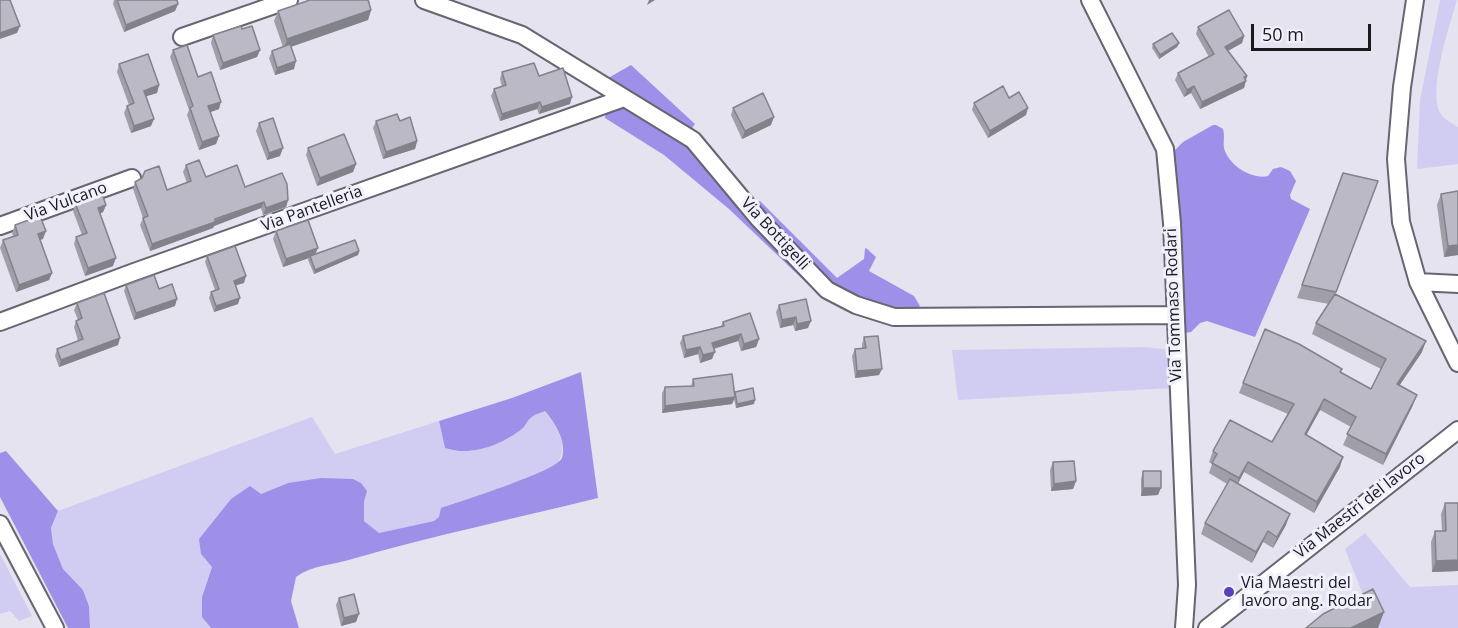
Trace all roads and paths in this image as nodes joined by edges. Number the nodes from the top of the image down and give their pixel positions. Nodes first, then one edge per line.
1 (289, 0) edge
2 (424, 0) edge
3 (1089, 0) edge
4 (1415, 0) edge
5 (182, 37) dead end
6 (624, 98) junction
7 (132, 178) dead end
8 (0, 226) edge
9 (1418, 282) junction
10 (1458, 284) edge
11 (1175, 315) junction
12 (0, 322) edge
13 (1458, 363) edge
14 (1458, 430) edge
15 (0, 524) edge
16 (55, 628) edge
17 (1184, 628) edge
18 (1207, 628) edge

1 - 5 street
2 - 6 street, Via Bottigelli
3 - 11 street, Via Tommaso Rodari
4 - 9 street
6 - 11 street, Via Bottigelli
6 - 12 street, Via Pantelleria
7 - 8 street, Via Vulcano
9 - 10 street
9 - 13 street
11 - 17 street, Via Tommaso Rodari
14 - 18 street, Via Maestri del lavoro
15 - 16 street

